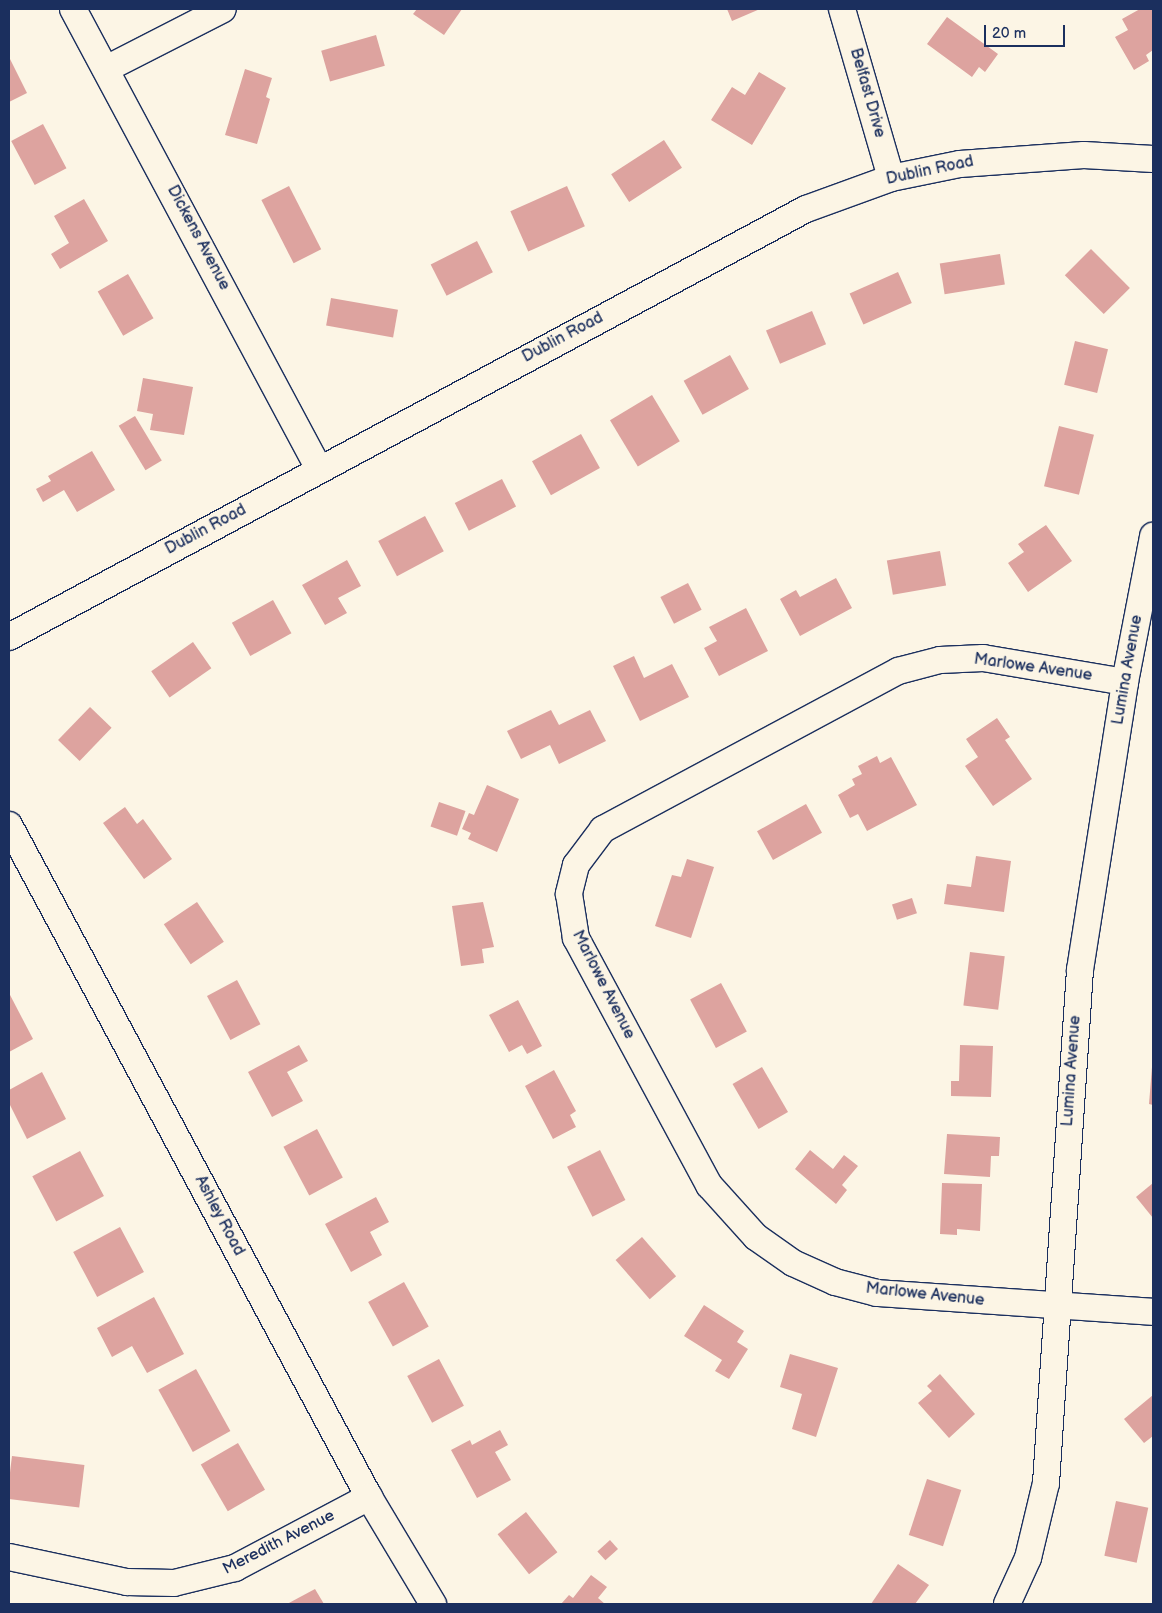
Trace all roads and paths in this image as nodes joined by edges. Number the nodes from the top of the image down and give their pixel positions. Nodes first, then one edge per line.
1 (73, 9) edge
2 (223, 9) edge
3 (842, 9) edge
4 (106, 68) junction
5 (1153, 159) edge
6 (891, 178) junction
7 (319, 469) junction
8 (1153, 536) edge
9 (9, 637) edge
10 (1125, 682) junction
11 (9, 824) edge
12 (1058, 1306) junction
13 (1153, 1312) edge
14 (369, 1497) junction
15 (9, 1557) edge
16 (433, 1604) edge
17 (1007, 1604) edge

1 - 4 street, Dickens Avenue
2 - 4 street
3 - 6 street, Belfast Drive
4 - 7 street, Dickens Avenue
5 - 6 street, Dublin Road
6 - 7 street, Dublin Road
7 - 9 street, Dublin Road
8 - 10 street, Lumina Avenue
10 - 12 street, Lumina Avenue
10 - 12 street, Marlowe Avenue
11 - 14 street, Ashley Road
12 - 13 street, Marlowe Avenue
12 - 17 street, Lumina Avenue
14 - 15 street, Meredith Avenue
14 - 16 street, Ashley Road

